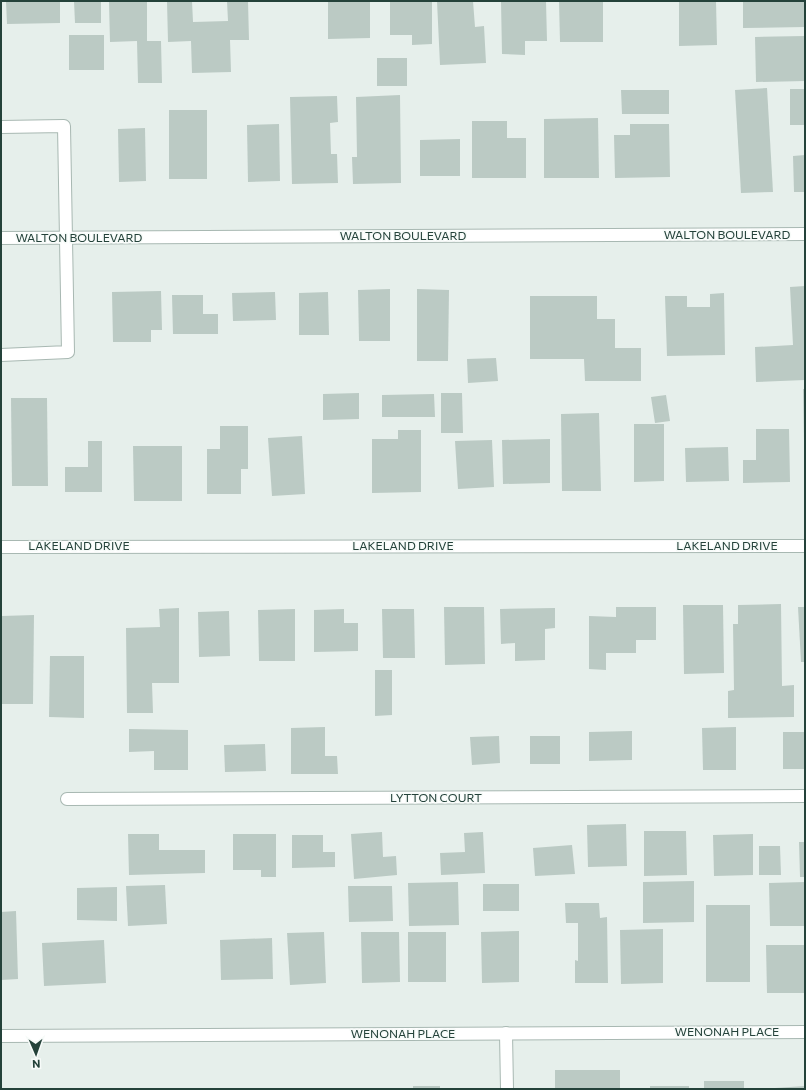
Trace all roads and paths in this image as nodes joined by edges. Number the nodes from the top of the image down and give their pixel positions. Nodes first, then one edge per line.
1 (1, 127) edge
2 (805, 234) edge
3 (1, 238) edge
4 (66, 238) junction
5 (1, 355) edge
6 (805, 546) edge
7 (1, 547) edge
8 (805, 796) edge
9 (67, 799) dead end
10 (805, 1032) edge
11 (506, 1033) junction
12 (1, 1036) edge
13 (507, 1089) edge

1 - 4 street
2 - 4 street, WALTON BOULEVARD
3 - 4 street, WALTON BOULEVARD
4 - 5 street
6 - 7 street, LAKELAND DRIVE
8 - 9 street, LYTTON COURT
10 - 11 street, WENONAH PLACE
11 - 12 street, WENONAH PLACE
11 - 13 street

